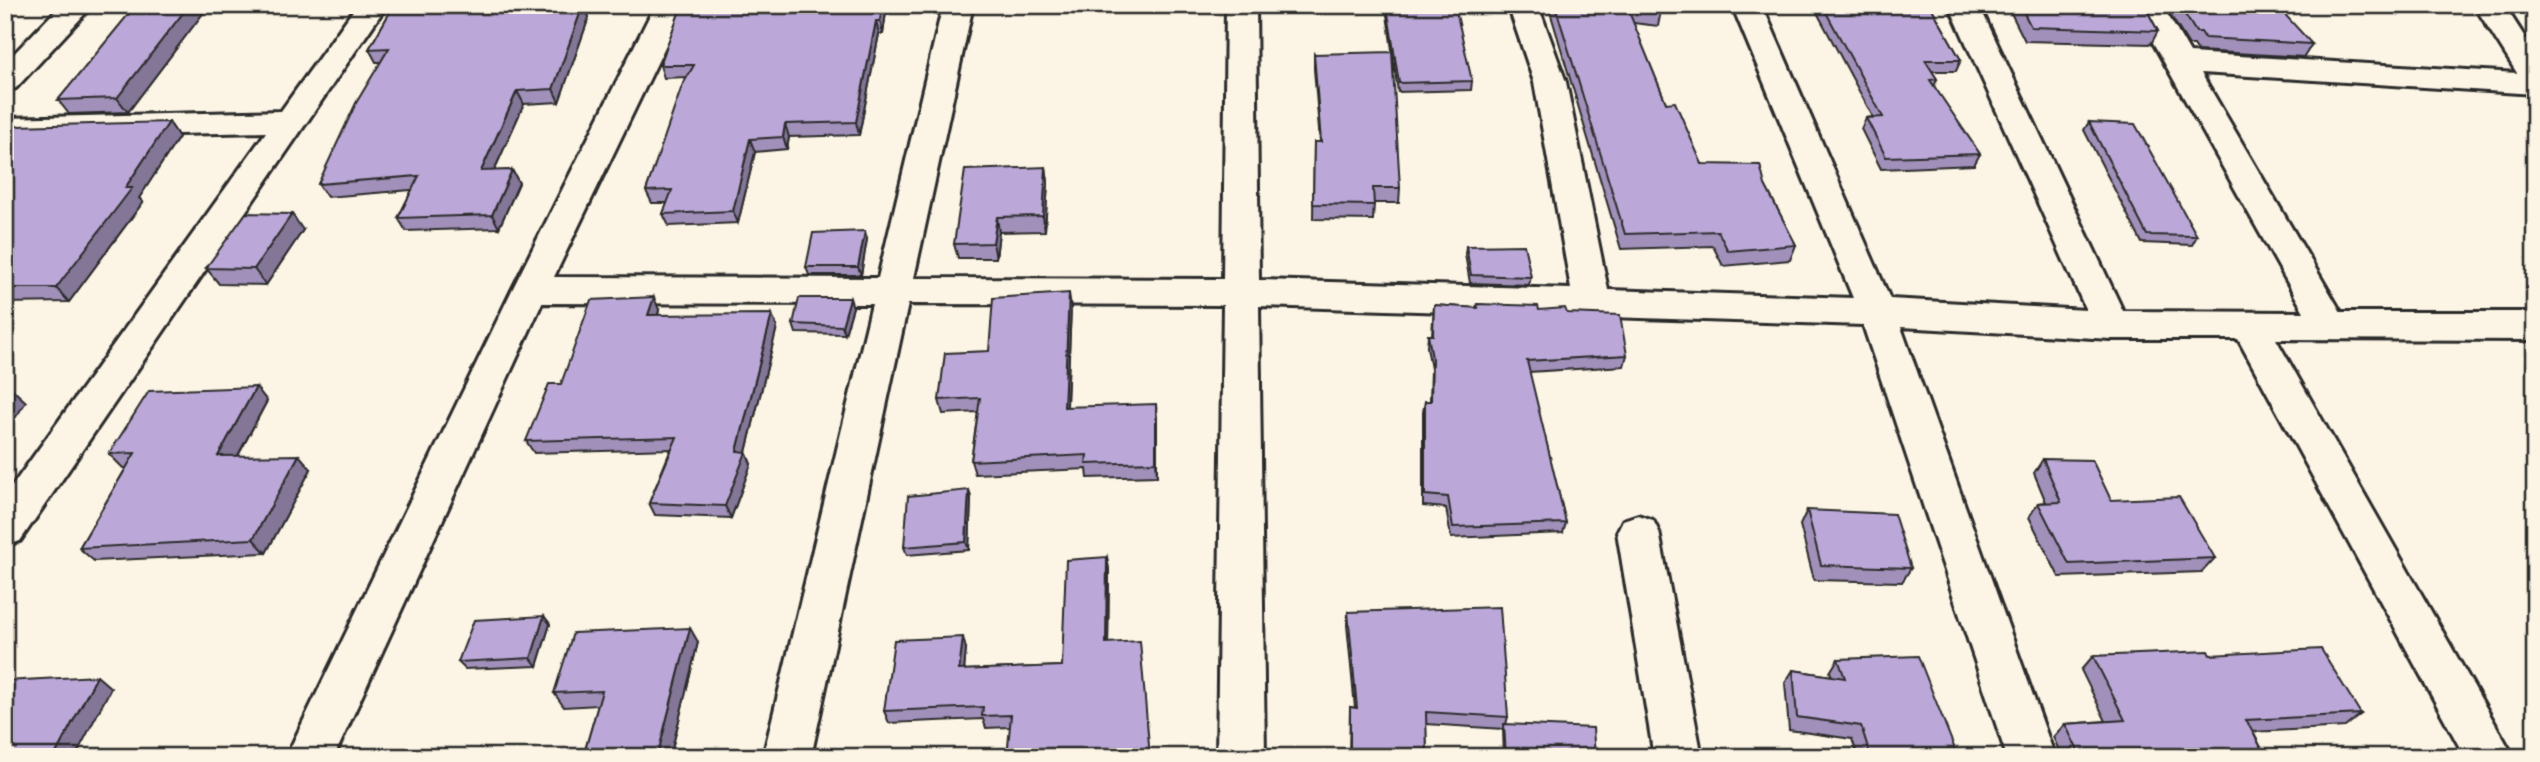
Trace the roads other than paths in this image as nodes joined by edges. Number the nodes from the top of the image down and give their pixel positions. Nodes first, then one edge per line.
1 (78, 5) edge
2 (372, 5) edge
3 (670, 5) edge
4 (958, 5) edge
5 (1241, 5) edge
6 (1523, 5) edge
7 (1747, 5) edge
8 (1964, 5) edge
9 (2147, 5) edge
10 (2489, 5) edge
11 (2178, 62) junction
12 (2535, 77) edge
13 (5, 81) edge
14 (2535, 84) edge
15 (291, 121) junction
16 (5, 128) edge
17 (530, 290) junction
18 (892, 292) junction
19 (1242, 292) junction
20 (1592, 303) junction
21 (1877, 312) junction
22 (2111, 325) junction
23 (2249, 325) junction
24 (2330, 325) junction
25 (2535, 326) edge
26 (5, 528) edge
27 (1638, 532) dead end
28 (310, 757) edge
29 (787, 757) edge
30 (1241, 757) edge
31 (1678, 757) edge
32 (2031, 757) edge
33 (2490, 757) edge

1 - 13 street
2 - 15 street
3 - 17 street
4 - 18 street
5 - 19 street
6 - 20 street
7 - 21 street
8 - 22 street
9 - 11 street
10 - 12 street
11 - 14 street
11 - 24 street
15 - 16 street
15 - 26 street
17 - 18 street
17 - 28 street
18 - 19 street
18 - 29 street
19 - 20 street
19 - 30 street
20 - 21 street
21 - 22 street
21 - 32 street
22 - 23 street
23 - 24 street
23 - 33 street
24 - 25 street
27 - 31 street

